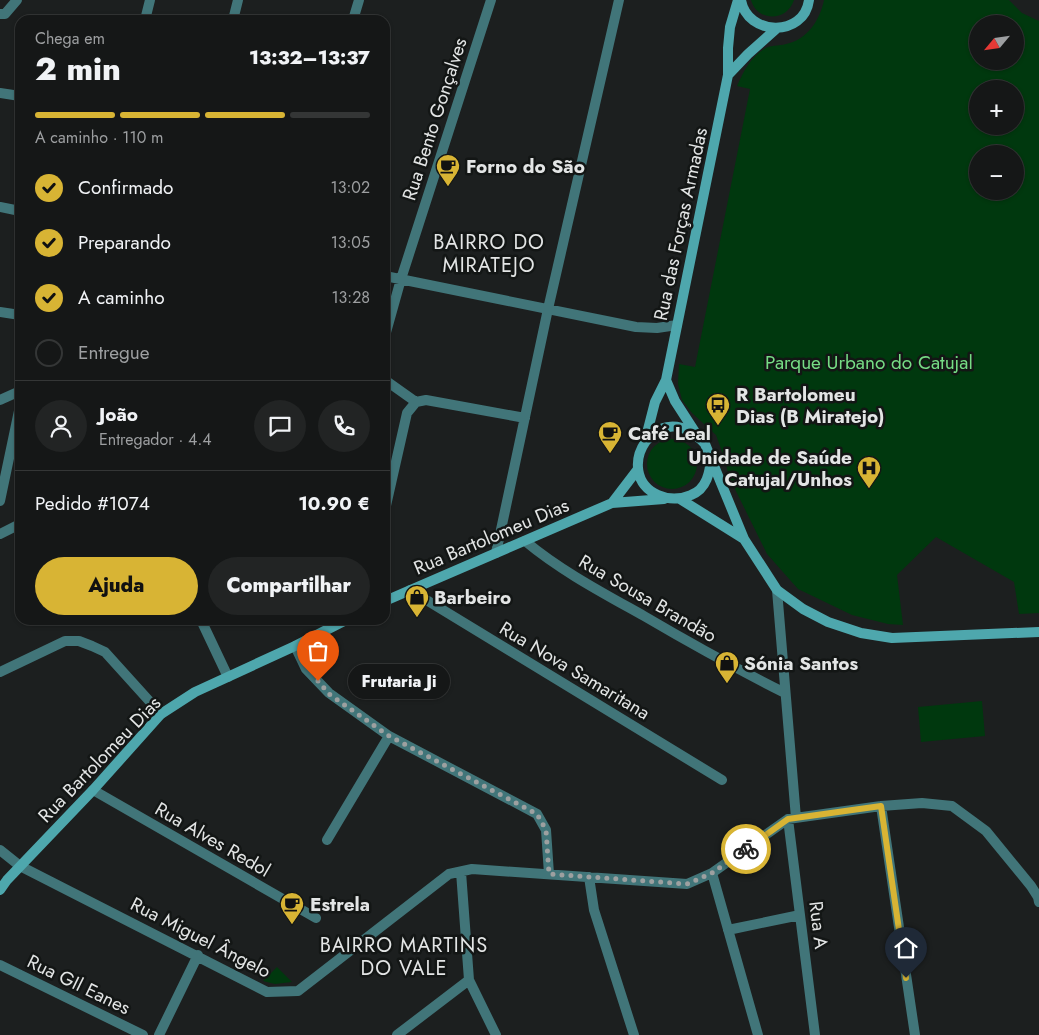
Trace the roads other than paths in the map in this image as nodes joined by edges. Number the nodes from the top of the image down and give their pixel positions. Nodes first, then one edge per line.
1 (16, 0) edge
2 (150, 0) edge
3 (238, 0) edge
4 (359, 0) edge
5 (491, 0) edge
6 (619, 0) edge
7 (740, 0) edge
8 (809, 0) edge
9 (0, 14) edge
10 (146, 15) edge
11 (234, 15) edge
12 (354, 15) edge
13 (776, 29) junction
14 (728, 75) junction
15 (0, 93) edge
16 (15, 95) edge
17 (0, 207) edge
18 (15, 210) edge
19 (390, 277) edge
20 (401, 279) junction
21 (548, 309) junction
22 (0, 312) edge
23 (15, 314) edge
24 (390, 318) edge
25 (677, 325) junction
26 (666, 380) junction
27 (390, 384) edge
28 (15, 393) edge
29 (0, 400) edge
30 (416, 402) junction
31 (525, 418) junction
32 (15, 430) edge
33 (696, 433) junction
34 (645, 442) junction
35 (711, 457) junction
36 (638, 469) junction
37 (390, 488) edge
38 (666, 499) junction
39 (680, 499) junction
40 (0, 502) edge
41 (612, 503) junction
42 (15, 526) edge
43 (0, 534) edge
44 (744, 539) junction
45 (525, 541) junction
46 (496, 553) junction
47 (410, 590) junction
48 (777, 590) junction
49 (390, 599) edge
50 (203, 625) edge
51 (336, 625) edge
52 (1039, 632) edge
53 (295, 646) junction
54 (0, 672) edge
55 (228, 677) junction
56 (785, 693) junction
57 (161, 714) junction
58 (389, 736) junction
59 (722, 780) dead end
60 (93, 790) junction
61 (881, 806) junction
62 (792, 818) junction
63 (326, 840) dead end
64 (0, 850) edge
65 (20, 866) junction
66 (461, 872) junction
67 (712, 873) junction
68 (549, 874) junction
69 (589, 877) junction
70 (0, 890) edge
71 (1039, 902) edge
72 (800, 915) junction
73 (316, 918) dead end
74 (728, 930) junction
75 (198, 956) junction
76 (0, 965) edge
77 (469, 980) junction
78 (143, 1035) edge
79 (159, 1035) edge
80 (397, 1035) edge
81 (496, 1035) edge
82 (634, 1035) edge
83 (758, 1035) edge
84 (815, 1035) edge
85 (915, 1035) edge

1 - 9 street
2 - 10 street
3 - 11 street
4 - 12 street
5 - 20 street, Rua Bento Gonçalves
6 - 21 street
7 - 13 street
7 - 14 street, Rua das Forças Armadas
8 - 13 street
13 - 14 street
14 - 25 street, Rua das Forças Armadas
15 - 16 street
17 - 18 street
19 - 20 street
20 - 21 street
20 - 24 street, Rua Bento Gonçalves
21 - 25 street
21 - 31 street
22 - 23 street
25 - 26 street, Rua das Forças Armadas
26 - 33 street
26 - 34 street, Rua das Forças Armadas
27 - 30 street
28 - 29 street
30 - 31 street
30 - 37 street
31 - 46 street
32 - 40 street
33 - 34 street
33 - 35 street
34 - 36 street
35 - 39 street
35 - 44 street
36 - 38 street
36 - 41 street, Rua Bartolomeu Dias
38 - 39 street
38 - 41 street, Rua Bartolomeu Dias
39 - 44 street
41 - 45 street, Rua Bartolomeu Dias
42 - 43 street
44 - 48 street
45 - 46 street, Rua Bartolomeu Dias
45 - 56 street, Rua Sousa Brandão
46 - 47 street, Rua Bartolomeu Dias
47 - 49 street, Rua Bartolomeu Dias
47 - 59 street, Rua Nova Samaritana
48 - 52 street
48 - 56 street, Rua A
50 - 55 street
51 - 53 street, Rua Bartolomeu Dias
53 - 55 street, Rua Bartolomeu Dias
53 - 58 street
54 - 57 street
55 - 57 street, Rua Bartolomeu Dias
56 - 62 street, Rua A
57 - 60 street, Rua Bartolomeu Dias
58 - 63 street
58 - 68 street
60 - 65 street, Rua Bartolomeu Dias
60 - 73 street, Rua Alves Redol
61 - 62 street
61 - 71 street
61 - 85 street
62 - 67 street, Rua Miguel Ângelo
62 - 72 street, Rua A
64 - 65 street, Rua Miguel Ângelo
65 - 70 street, Rua Bartolomeu Dias
65 - 75 street, Rua Miguel Ângelo
66 - 68 street, Rua Miguel Ângelo
66 - 75 street, Rua Miguel Ângelo
66 - 77 street
67 - 69 street, Rua Miguel Ângelo
67 - 74 street
68 - 69 street, Rua Miguel Ângelo
69 - 82 street
72 - 74 street
72 - 84 street, Rua A
74 - 83 street
75 - 79 street
76 - 78 street, Rua GIl Eanes
77 - 80 street
77 - 81 street

